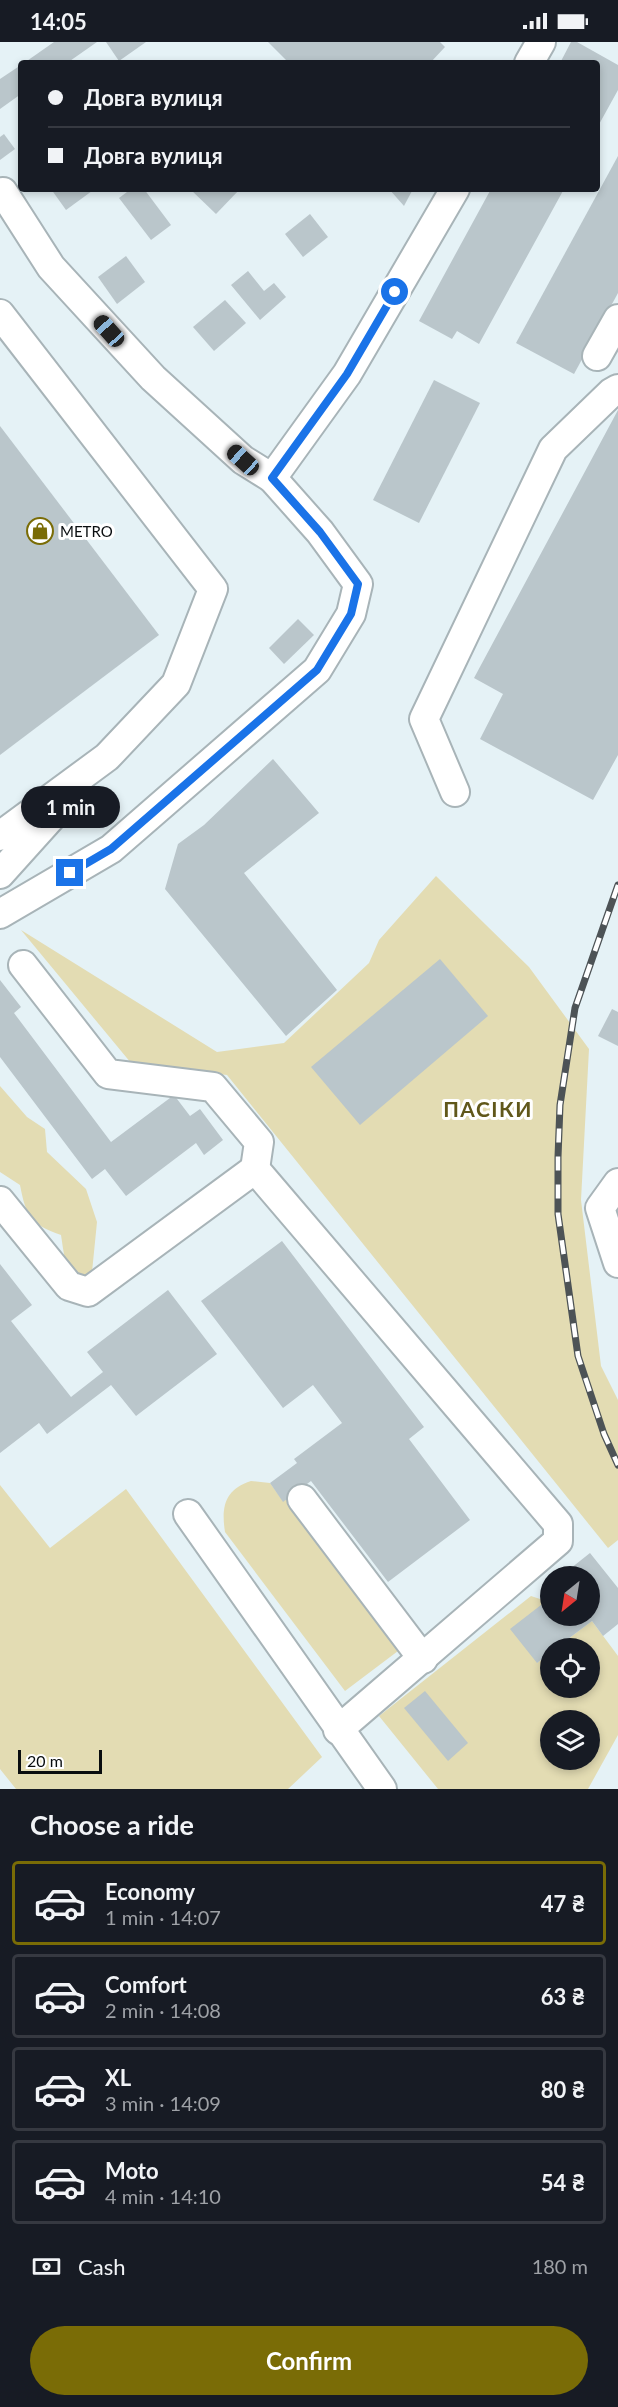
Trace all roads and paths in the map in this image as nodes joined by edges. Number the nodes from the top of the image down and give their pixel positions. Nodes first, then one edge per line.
1 (541, 42) edge
2 (530, 60) edge
3 (3, 192) dead end
4 (453, 192) edge
5 (0, 314) edge
6 (618, 319) edge
7 (597, 356) dead end
8 (618, 389) edge
9 (272, 478) junction
10 (107, 757) junction
11 (455, 792) dead end
12 (0, 836) edge
13 (0, 874) edge
14 (0, 914) edge
15 (23, 965) dead end
16 (255, 1169) junction
17 (618, 1183) edge
18 (0, 1201) edge
19 (618, 1263) edge
20 (302, 1499) dead end
21 (188, 1514) dead end
22 (423, 1659) junction
23 (338, 1730) junction
24 (377, 1788) edge

1 - 2 lane
3 - 9 lane
4 - 9 lane
5 - 10 lane
6 - 7 lane
8 - 11 lane
9 - 14 lane
10 - 12 lane
10 - 13 lane
15 - 16 lane
16 - 18 lane
16 - 22 lane
17 - 19 lane
20 - 22 lane
21 - 23 lane
22 - 23 lane
23 - 24 lane

